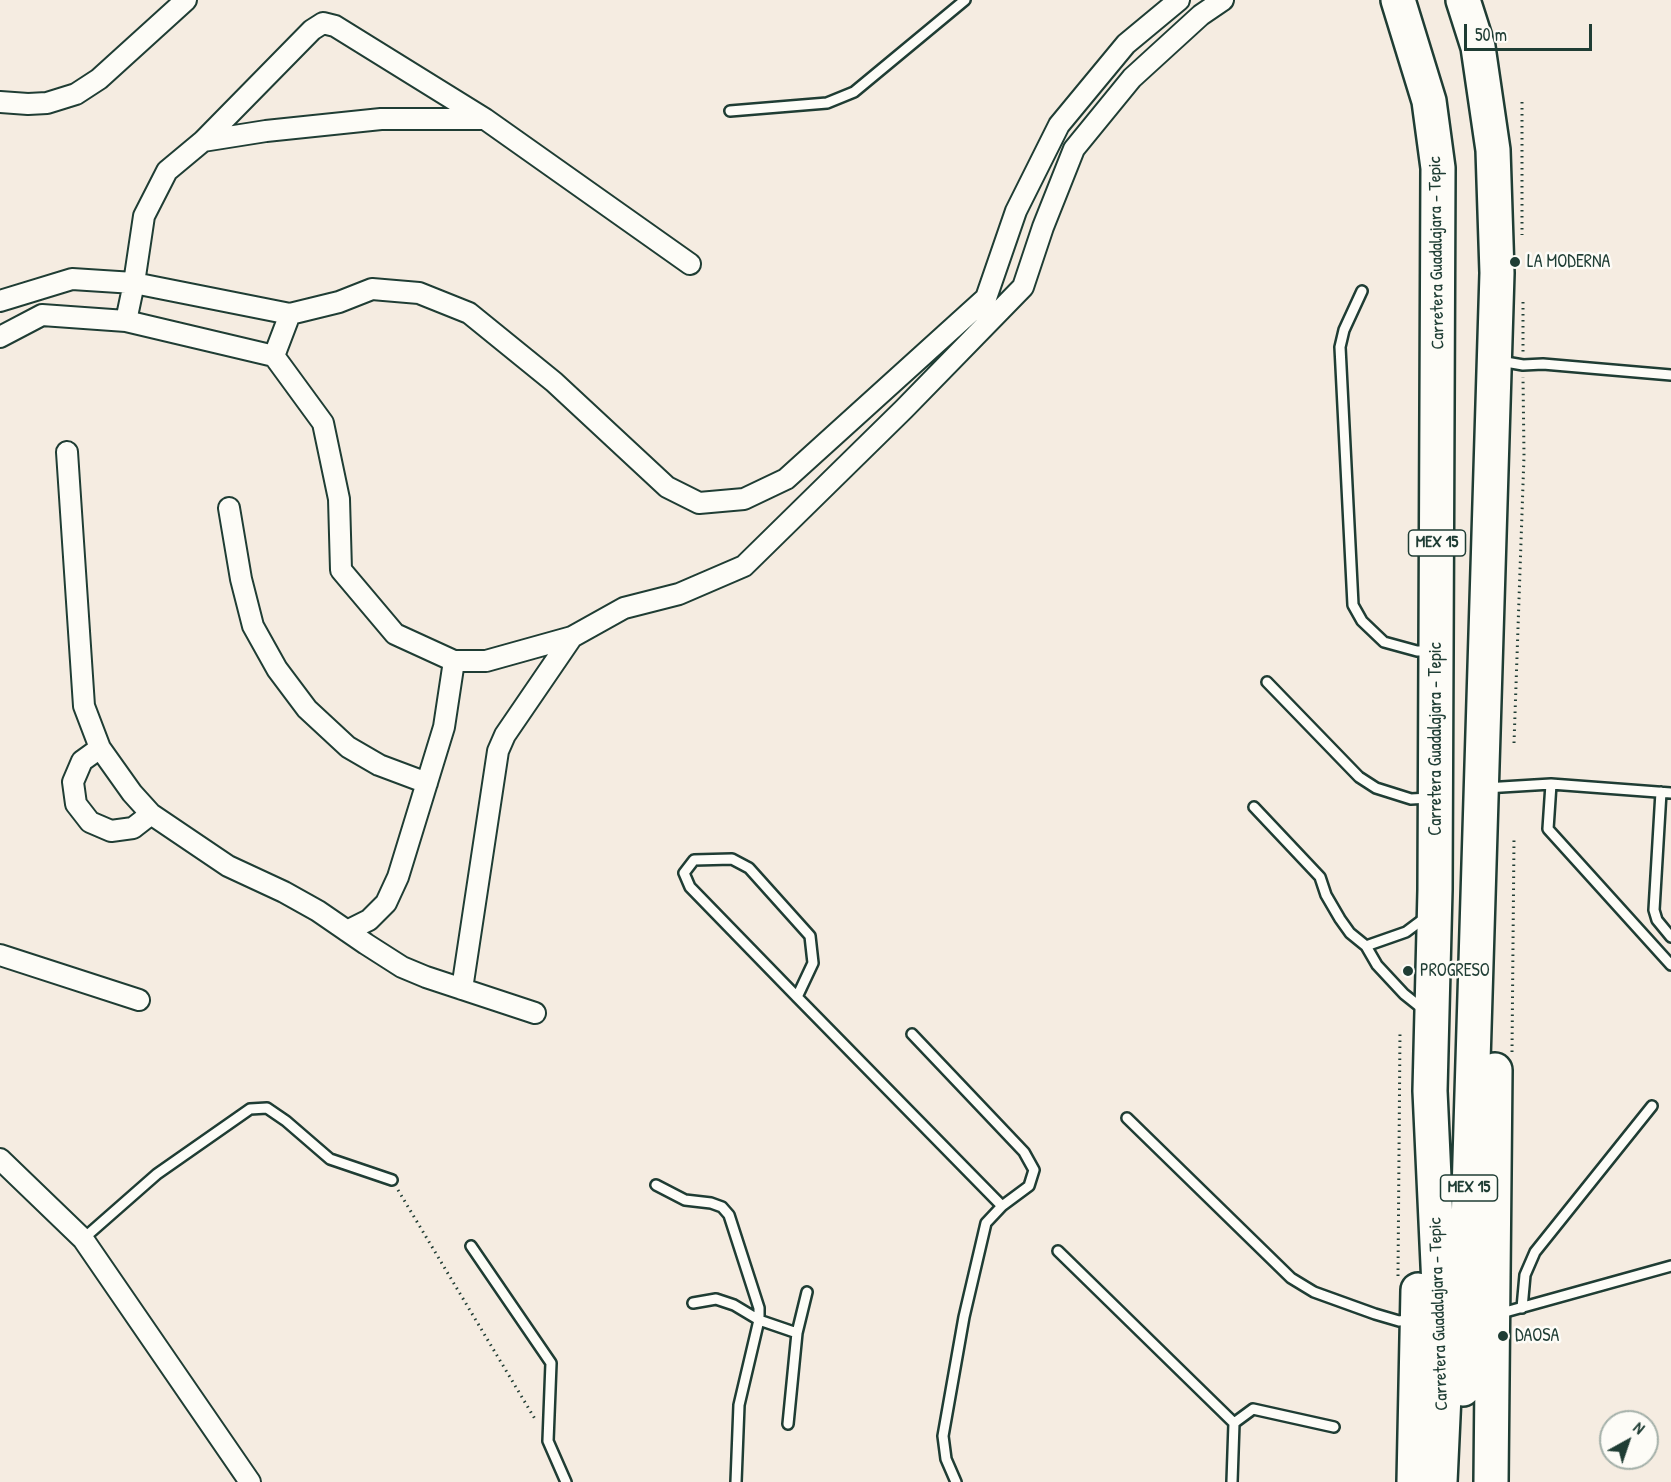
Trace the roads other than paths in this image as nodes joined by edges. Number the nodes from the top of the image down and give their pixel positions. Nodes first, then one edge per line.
1 (186, 0) edge
2 (965, 0) edge
3 (1179, 0) edge
4 (1223, 0) edge
5 (1398, 0) edge
6 (1463, 0) edge
7 (1126, 44) junction
8 (1148, 63) junction
9 (0, 102) edge
10 (730, 111) dead end
11 (485, 119) junction
12 (203, 141) junction
13 (1029, 185) junction
14 (1055, 198) junction
15 (1000, 258) junction
16 (690, 264) dead end
17 (1029, 269) junction
18 (134, 283) junction
19 (1362, 291) dead end
20 (0, 301) edge
21 (290, 314) junction
22 (126, 321) junction
23 (0, 337) edge
24 (274, 356) junction
25 (1509, 362) junction
26 (1671, 375) edge
27 (884, 391) junction
28 (904, 409) junction
29 (67, 452) dead end
30 (229, 508) dead end
31 (572, 637) junction
32 (1436, 651) junction
33 (454, 661) junction
34 (1267, 682) dead end
35 (100, 748) junction
36 (427, 783) junction
37 (1551, 784) junction
38 (1481, 788) junction
39 (1666, 792) edge
40 (1436, 798) junction
41 (1254, 807) dead end
42 (151, 814) junction
43 (1478, 895) junction
44 (1434, 911) junction
45 (347, 931) junction
46 (1671, 937) edge
47 (1366, 946) junction
48 (0, 955) edge
49 (1671, 964) edge
50 (462, 988) junction
51 (797, 997) junction
52 (139, 999) dead end
53 (534, 1013) dead end
54 (1431, 1016) junction
55 (912, 1034) dead end
56 (1430, 1091) junction
57 (1652, 1106) dead end
58 (1126, 1118) dead end
59 (0, 1159) edge
60 (392, 1180) road end
61 (656, 1185) dead end
62 (1002, 1206) junction
63 (83, 1239) junction
64 (471, 1246) dead end
65 (1058, 1251) dead end
66 (1671, 1266) edge
67 (807, 1292) dead end
68 (693, 1303) dead end
69 (1507, 1312) junction
70 (1418, 1318) junction
71 (759, 1320) junction
72 (797, 1333) junction
73 (1234, 1423) junction
74 (788, 1424) dead end
75 (1334, 1427) dead end
76 (250, 1482) edge
77 (566, 1482) edge
78 (736, 1482) edge
79 (956, 1482) edge
80 (1232, 1482) edge
81 (1414, 1482) edge
82 (1440, 1482) edge
83 (1461, 1482) edge
84 (1491, 1482) edge

1 - 9 street
2 - 10 lane
3 - 7 street
4 - 8 street
5 - 32 highway, Carretera Guadalajara - Tepic / MEX 15
6 - 25 highway, Carretera Guadalajara - Tepic / MEX 15
7 - 8 street
7 - 13 street
8 - 14 street
11 - 12 street
11 - 12 street
11 - 16 street
12 - 18 street
13 - 14 street
13 - 15 street
14 - 17 street
15 - 17 street
15 - 27 street
17 - 28 street
18 - 20 street
18 - 21 street
18 - 22 street
19 - 32 lane
21 - 24 street
21 - 27 street
22 - 23 street
22 - 24 street
24 - 33 street
25 - 26 lane
25 - 38 highway, Carretera Guadalajara - Tepic / MEX 15
27 - 28 street
28 - 31 street
29 - 35 street
30 - 36 street
31 - 33 street
31 - 50 street
32 - 40 highway, Carretera Guadalajara - Tepic / MEX 15
33 - 36 street
34 - 40 lane
35 - 42 street
35 - 42 street
36 - 45 street
37 - 38 lane
37 - 39 lane
37 - 49 lane
38 - 43 highway, Carretera Guadalajara - Tepic / MEX 15
39 - 46 lane
40 - 44 highway, Carretera Guadalajara - Tepic / MEX 15
41 - 47 lane
42 - 45 street
43 - 69 highway
43 - 83 highway, Carretera Guadalajara - Tepic / MEX 15
44 - 47 lane
44 - 54 highway, Carretera Guadalajara - Tepic / MEX 15
45 - 50 street
47 - 54 lane
48 - 52 street
50 - 53 street
51 - 51 lane
51 - 62 lane
54 - 56 highway, Carretera Guadalajara - Tepic / MEX 15
55 - 62 lane
56 - 70 highway
56 - 82 highway, Carretera Guadalajara - Tepic / MEX 15
57 - 69 lane
58 - 70 lane
59 - 63 street
60 - 63 lane
61 - 71 lane
62 - 79 lane
63 - 76 street
64 - 77 lane
65 - 73 lane
66 - 69 lane
67 - 72 lane
68 - 71 lane
69 - 84 highway
70 - 81 highway
71 - 72 lane
71 - 78 lane
72 - 74 lane
73 - 75 lane
73 - 80 lane

